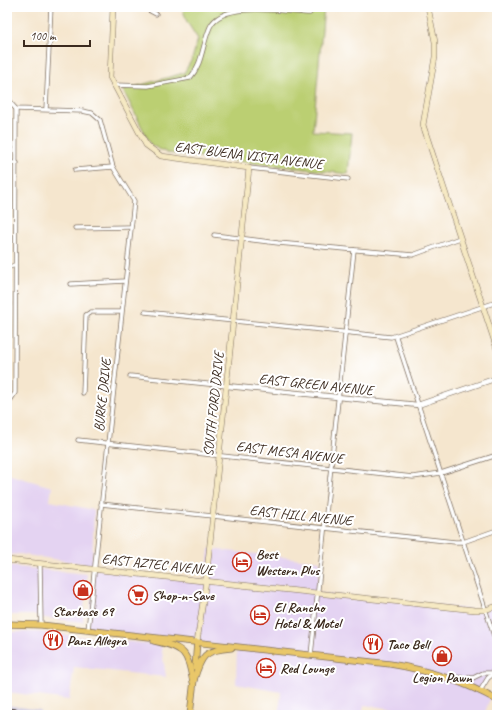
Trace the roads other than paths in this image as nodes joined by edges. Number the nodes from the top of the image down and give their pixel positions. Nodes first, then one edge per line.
1 (51, 7) edge
2 (113, 7) edge
3 (143, 7) edge
4 (428, 7) edge
5 (310, 13) dead end
6 (156, 14) dead end
7 (113, 85) junction
8 (7, 99) edge
9 (16, 109) junction
10 (46, 109) junction
11 (7, 163) edge
12 (16, 163) junction
13 (113, 167) junction
14 (250, 168) junction
15 (75, 170) dead end
16 (348, 179) dead end
17 (130, 227) junction
18 (75, 228) dead end
19 (214, 235) dead end
20 (242, 238) junction
21 (460, 238) junction
22 (354, 250) junction
23 (15, 265) junction
24 (7, 268) edge
25 (125, 281) junction
26 (72, 284) dead end
27 (497, 302) edge
28 (483, 307) junction
29 (121, 312) junction
30 (145, 312) dead end
31 (233, 321) junction
32 (344, 333) junction
33 (396, 337) junction
34 (497, 350) edge
35 (130, 376) dead end
36 (497, 378) edge
37 (226, 386) junction
38 (83, 393) dead end
39 (338, 398) junction
40 (7, 400) edge
41 (418, 405) junction
42 (78, 440) dead end
43 (108, 443) junction
44 (219, 455) junction
45 (497, 455) edge
46 (330, 469) junction
47 (441, 474) junction
48 (101, 504) junction
49 (213, 517) junction
50 (324, 528) junction
51 (497, 530) edge
52 (463, 542) junction
53 (7, 560) edge
54 (40, 564) junction
55 (94, 569) junction
56 (206, 581) junction
57 (317, 593) junction
58 (497, 606) edge
59 (485, 610) junction
60 (7, 624) edge
61 (41, 625) junction
62 (88, 630) junction
63 (116, 633) junction
64 (197, 642) junction
65 (497, 645) edge
66 (252, 648) junction
67 (311, 655) junction
68 (497, 672) edge
69 (492, 673) junction
70 (446, 677) junction
71 (193, 682) junction
72 (480, 691) junction
73 (497, 700) edge
74 (190, 715) edge

1 - 10 street
2 - 7 main road
3 - 6 street
4 - 21 main road
5 - 7 street
7 - 14 main road, EAST BUENA VISTA AVENUE
8 - 9 street
9 - 10 street, BURKE DRIVE
9 - 12 street
10 - 13 street, BURKE DRIVE
11 - 12 street
12 - 23 street
13 - 15 street
13 - 17 street, BURKE DRIVE
14 - 16 street, EAST BUENA VISTA AVENUE
14 - 20 main road, SOUTH FORD DRIVE
17 - 18 street
17 - 25 street, BURKE DRIVE
19 - 20 street
20 - 22 street
20 - 31 main road, SOUTH FORD DRIVE
21 - 22 street
21 - 28 main road
22 - 32 street
23 - 24 street
23 - 40 street
25 - 26 street
25 - 29 street, BURKE DRIVE
27 - 28 street
28 - 33 street
28 - 34 main road
29 - 38 street
29 - 43 street, BURKE DRIVE
30 - 31 street
31 - 32 street
31 - 37 main road, SOUTH FORD DRIVE
32 - 33 street
32 - 39 street
33 - 41 street
35 - 37 street, EAST GREEN AVENUE
36 - 41 street, EAST GREEN AVENUE
37 - 39 street, EAST GREEN AVENUE
37 - 44 main road, SOUTH FORD DRIVE
39 - 41 street, EAST GREEN AVENUE
39 - 46 street
41 - 47 street
42 - 43 street, EAST MESA AVENUE
43 - 44 street, EAST MESA AVENUE
43 - 48 street, BURKE DRIVE
44 - 46 street, EAST MESA AVENUE
44 - 49 main road, SOUTH FORD DRIVE
45 - 47 street, EAST MESA AVENUE
46 - 47 street, EAST MESA AVENUE
46 - 50 street
47 - 52 street
48 - 49 street, EAST HILL AVENUE
48 - 55 street, BURKE DRIVE
49 - 50 street, EAST HILL AVENUE
49 - 56 main road, SOUTH FORD DRIVE
50 - 52 street, EAST HILL AVENUE
50 - 57 street
51 - 52 street, EAST HILL AVENUE
52 - 59 street
53 - 54 main road, EAST AZTEC AVENUE
54 - 55 main road, EAST AZTEC AVENUE
54 - 61 street
55 - 56 main road, EAST AZTEC AVENUE
55 - 62 street, BURKE DRIVE
56 - 57 main road, EAST AZTEC AVENUE
56 - 64 main road, SOUTH FORD DRIVE
57 - 59 main road, EAST AZTEC AVENUE
57 - 67 street
58 - 59 main road, EAST AZTEC AVENUE
59 - 65 street
60 - 61 main road
61 - 62 main road
62 - 63 main road
63 - 64 main road
63 - 71 main road
64 - 66 main road
64 - 71 main road
66 - 67 main road
66 - 71 main road
67 - 70 main road
68 - 69 street
69 - 70 street
69 - 72 street
70 - 72 main road
71 - 74 main road
72 - 73 main road

